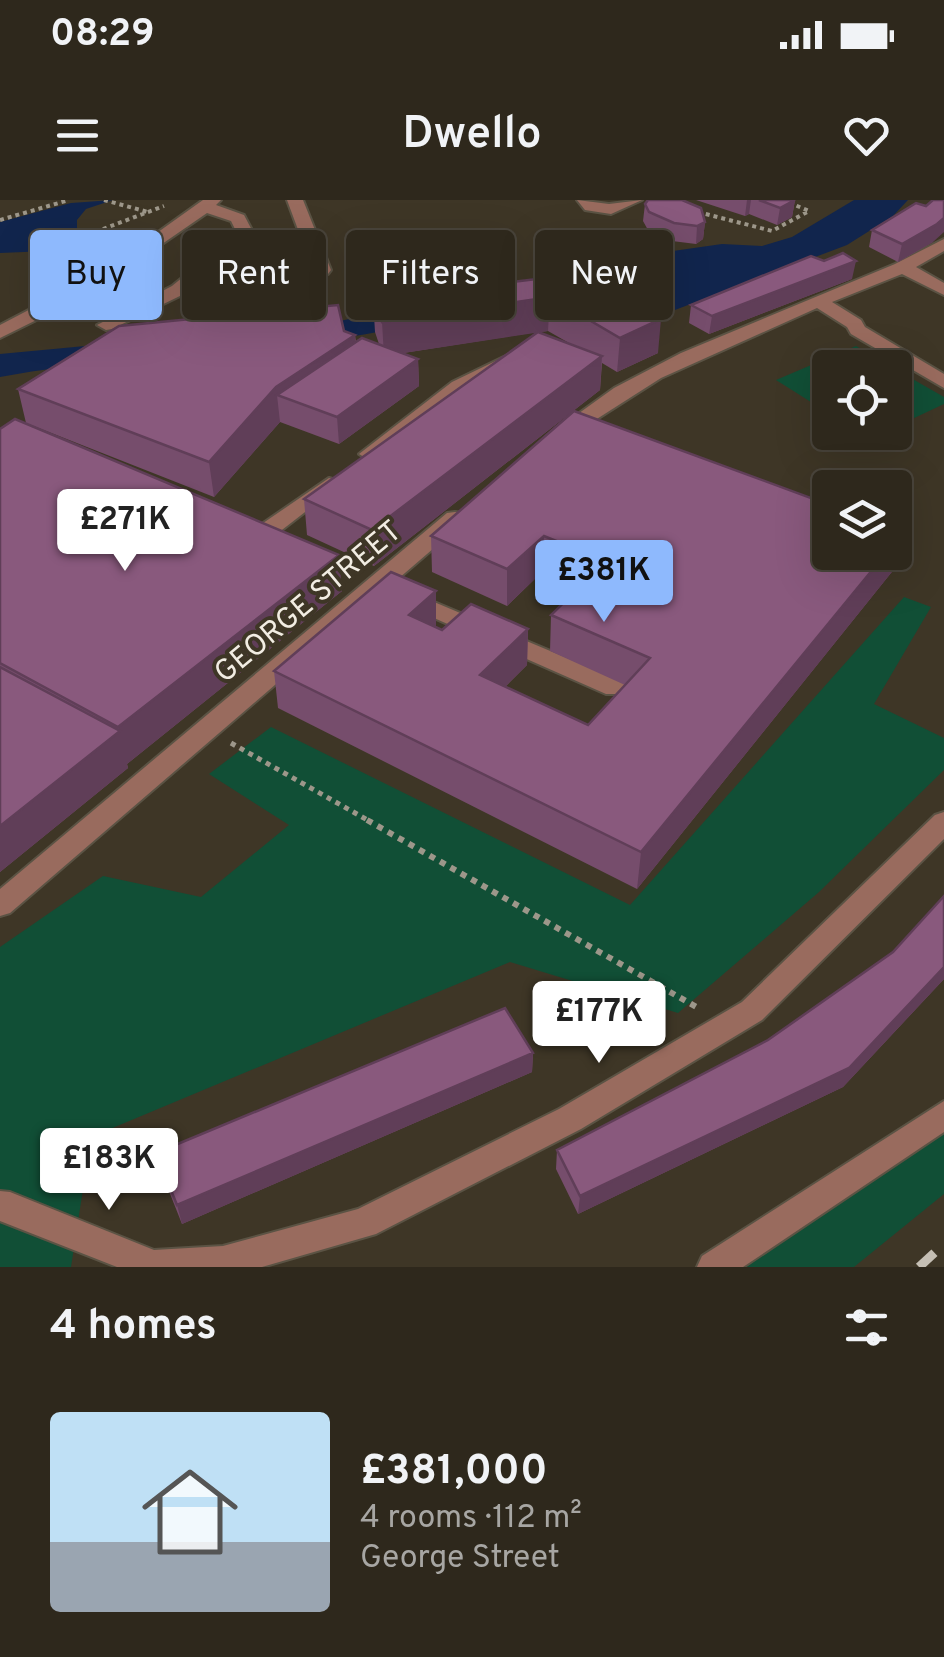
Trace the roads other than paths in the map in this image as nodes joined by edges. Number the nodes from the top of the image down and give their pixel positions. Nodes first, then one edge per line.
1 (294, 200) edge
2 (585, 200) edge
3 (634, 200) edge
4 (209, 203) edge
5 (306, 230) edge
6 (162, 241) edge
7 (944, 244) edge
8 (904, 268) junction
9 (944, 290) edge
10 (818, 301) junction
11 (0, 311) edge
12 (30, 313) edge
13 (30, 320) edge
14 (106, 325) dead end
15 (0, 332) edge
16 (535, 350) edge
17 (944, 382) edge
18 (542, 448) edge
19 (466, 508) edge
20 (262, 536) edge
21 (367, 584) junction
22 (615, 688) dead end
23 (944, 822) edge
24 (0, 905) edge
25 (944, 1115) edge
26 (0, 1206) edge
27 (224, 1264) edge
28 (714, 1267) edge

1 - 5 street
2 - 3 street
4 - 6 street
4 - 14 street
7 - 8 street
8 - 9 street
8 - 10 street
10 - 17 street
10 - 18 street
11 - 12 street
13 - 15 street
16 - 20 street
19 - 21 street, GEORGE STREET
21 - 22 street
21 - 24 street, GEORGE STREET
23 - 27 street
25 - 28 street
26 - 27 street

